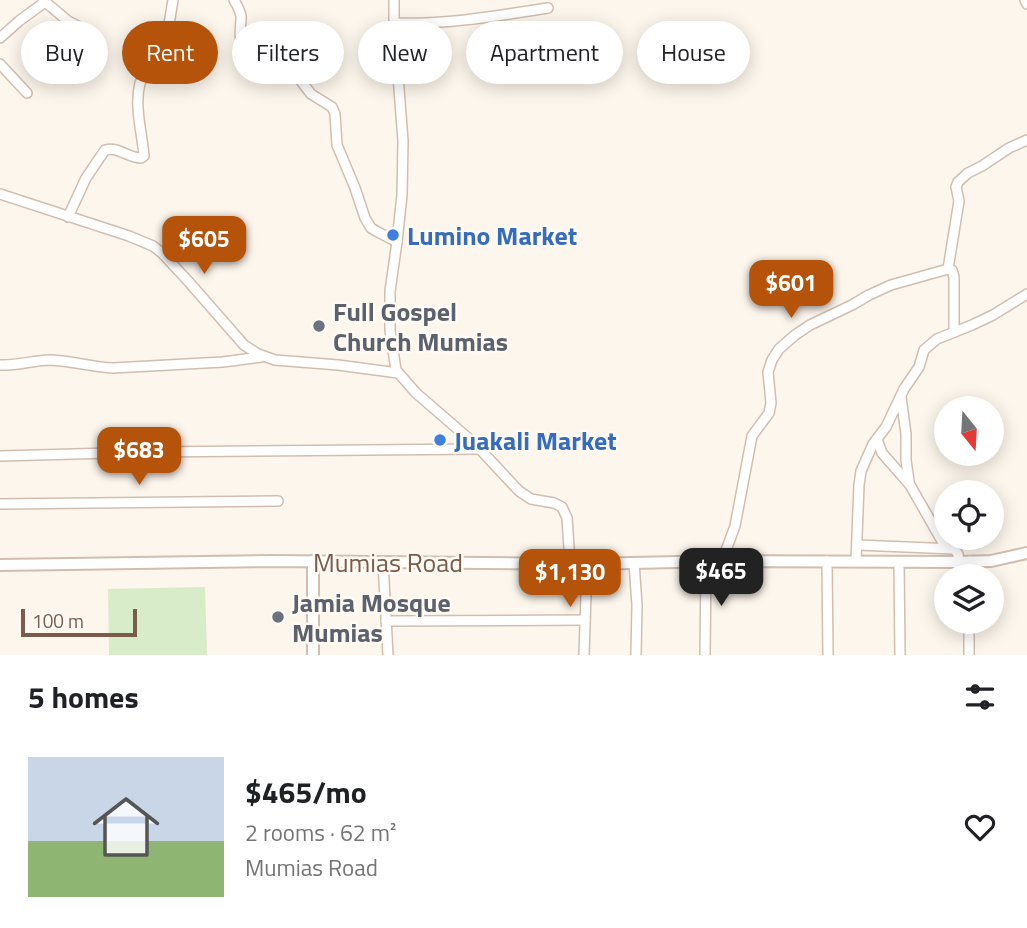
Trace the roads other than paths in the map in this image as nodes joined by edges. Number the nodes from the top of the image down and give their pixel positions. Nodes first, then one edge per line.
1 (173, 0) edge
2 (234, 0) edge
3 (394, 0) edge
4 (44, 1) edge
5 (548, 8) dead end
6 (68, 21) edge
7 (394, 21) edge
8 (452, 22) edge
9 (0, 38) edge
10 (0, 64) edge
11 (399, 84) edge
12 (27, 93) dead end
13 (1027, 140) edge
14 (0, 194) edge
15 (68, 218) junction
16 (397, 242) junction
17 (948, 269) junction
18 (1027, 294) edge
19 (954, 332) junction
20 (263, 356) junction
21 (0, 365) edge
22 (398, 373) junction
23 (901, 396) junction
24 (877, 439) junction
25 (480, 449) junction
26 (0, 456) edge
27 (910, 485) junction
28 (278, 501) dead end
29 (0, 504) edge
30 (934, 527) edge
31 (858, 545) junction
32 (934, 548) edge
33 (956, 550) edge
34 (1027, 553) edge
35 (313, 561) junction
36 (723, 561) junction
37 (827, 561) junction
38 (856, 561) junction
39 (383, 562) junction
40 (706, 562) junction
41 (899, 562) junction
42 (964, 562) junction
43 (570, 563) junction
44 (634, 563) junction
45 (587, 564) junction
46 (0, 565) edge
47 (585, 620) junction
48 (386, 621) junction
49 (969, 634) edge
50 (313, 655) edge
51 (388, 655) edge
52 (583, 655) edge
53 (636, 655) edge
54 (705, 655) edge
55 (828, 655) edge
56 (900, 655) edge
57 (969, 655) edge

1 - 15 street
2 - 16 street
3 - 7 street
4 - 6 street
4 - 9 street
5 - 8 street
10 - 12 street
11 - 16 street
13 - 17 street
14 - 15 street
15 - 20 street
16 - 22 street
17 - 19 street
17 - 36 street
18 - 19 street
19 - 23 street
20 - 21 street
20 - 22 street
22 - 25 street
23 - 24 street
23 - 27 street
24 - 27 street
24 - 31 street
25 - 26 street
25 - 43 street
27 - 30 street
28 - 29 street
31 - 32 street
31 - 38 street
33 - 42 street
34 - 42 street, Mumias Road
35 - 39 street, Mumias Road
35 - 46 street, Mumias Road
35 - 50 street
36 - 37 street, Mumias Road
36 - 40 street, Mumias Road
37 - 38 street, Mumias Road
37 - 55 street
38 - 41 street, Mumias Road
39 - 43 street, Mumias Road
39 - 48 street
40 - 44 street, Mumias Road
40 - 54 street
41 - 42 street, Mumias Road
41 - 56 street
43 - 45 street, Mumias Road
44 - 45 street, Mumias Road
44 - 53 street
45 - 47 street
47 - 48 street
47 - 52 street
48 - 51 street
49 - 57 street

